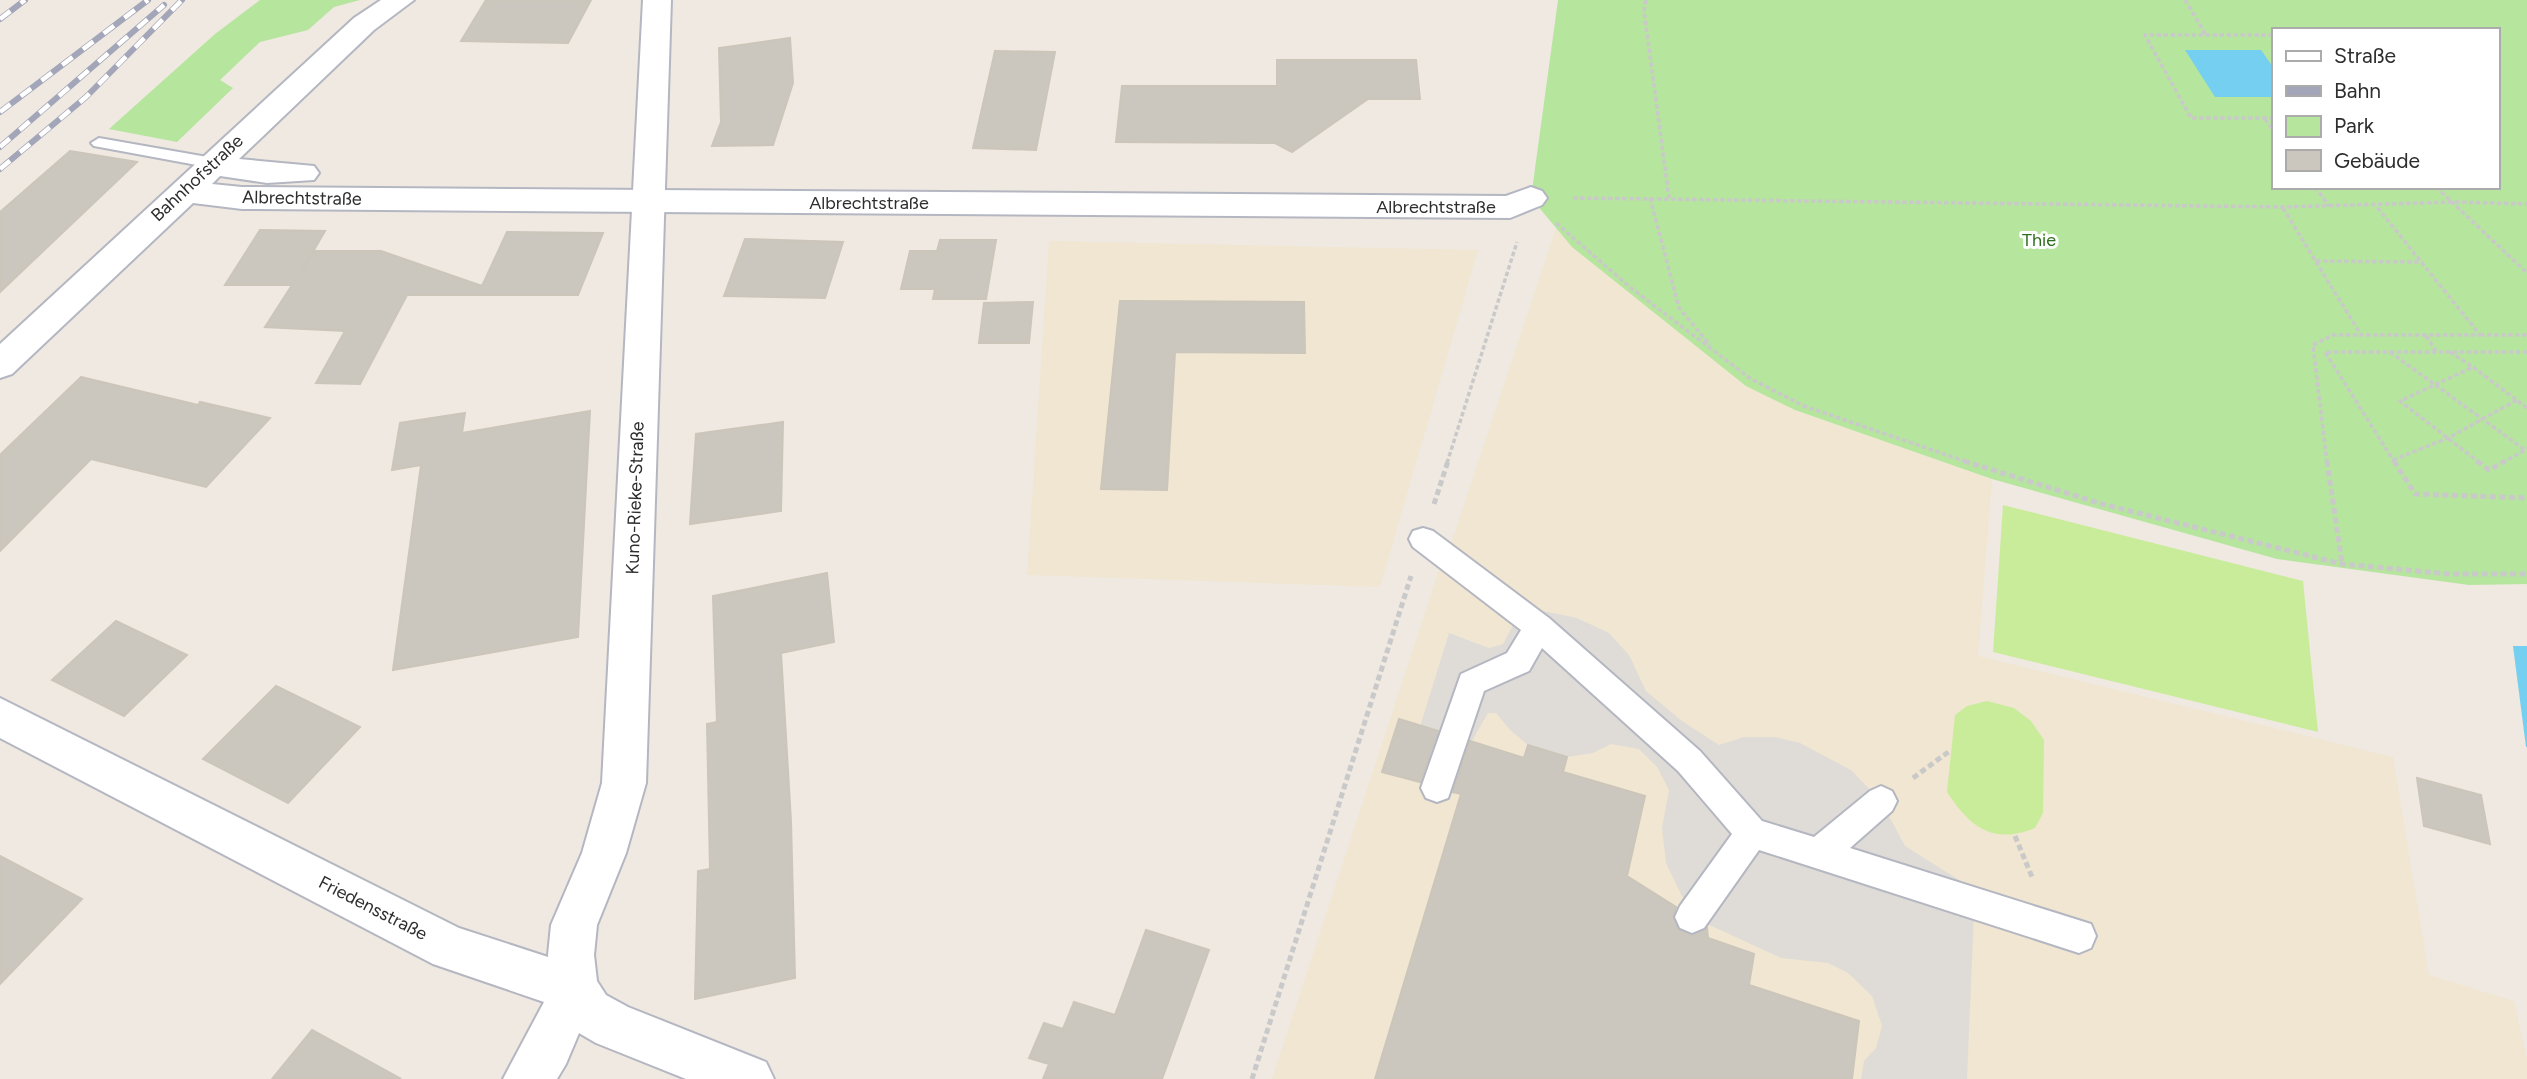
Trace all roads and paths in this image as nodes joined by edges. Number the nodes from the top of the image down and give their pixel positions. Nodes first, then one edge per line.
1 (400, 0) edge
2 (657, 0) edge
3 (1646, 0) edge
4 (2185, 0) edge
5 (2272, 35) edge
6 (2207, 36) junction
7 (2264, 118) junction
8 (2272, 118) edge
9 (2272, 129) edge
10 (99, 143) dead end
11 (212, 164) junction
12 (648, 189) junction
13 (2316, 189) edge
14 (2439, 189) edge
15 (183, 191) junction
16 (1531, 198) junction
17 (1650, 198) junction
18 (1669, 198) junction
19 (2455, 202) junction
20 (2527, 204) edge
21 (2329, 206) junction
22 (2283, 207) junction
23 (2378, 207) junction
24 (2316, 261) junction
25 (2421, 262) junction
26 (2527, 273) edge
27 (2361, 335) junction
28 (2425, 335) junction
29 (2480, 335) junction
30 (2527, 335) edge
31 (1715, 351) junction
32 (2389, 351) junction
33 (2436, 351) junction
34 (2450, 351) junction
35 (2527, 352) edge
36 (0, 365) edge
37 (2473, 367) junction
38 (2436, 385) junction
39 (2516, 400) junction
40 (2527, 408) edge
41 (2483, 419) junction
42 (2448, 438) junction
43 (2526, 450) edge
44 (2393, 460) junction
45 (2527, 498) edge
46 (1423, 539) junction
47 (2342, 564) junction
48 (2527, 574) edge
49 (1539, 627) junction
50 (0, 717) edge
51 (1951, 750) dead end
52 (1437, 788) dead end
53 (1881, 801) joint
54 (1752, 833) junction
55 (1819, 854) junction
56 (1692, 917) dead end
57 (2079, 936) dead end
58 (574, 988) junction
59 (528, 1079) edge
60 (749, 1079) edge
61 (1252, 1079) edge

1 - 11 street, Bahnhofstraße
2 - 12 street, Kuno-Rieke-Straße
3 - 18 path
4 - 6 path
5 - 6 path
6 - 7 path
7 - 8 path
7 - 9 path
10 - 11 lane
11 - 12 street, Albrechtstraße
11 - 15 street, Bahnhofstraße
12 - 15 street, Albrechtstraße
12 - 16 street, Albrechtstraße
12 - 58 street, Kuno-Rieke-Straße
13 - 21 path
14 - 19 path
15 - 36 street, Bahnhofstraße
16 - 17 path
16 - 31 path
16 - 46 path
17 - 18 path
17 - 31 path
18 - 22 path
19 - 20 path
19 - 23 path
19 - 26 path
21 - 22 path
21 - 23 path
22 - 24 path
23 - 25 path
24 - 25 path
24 - 27 path
25 - 29 path
27 - 28 path
27 - 47 path
28 - 29 path
28 - 33 path
29 - 30 path
31 - 47 path
32 - 33 path
32 - 38 path
32 - 44 path
33 - 34 path
34 - 35 path
34 - 37 path
37 - 38 path
37 - 39 path
38 - 41 path
38 - 42 path
39 - 40 path
39 - 41 path
41 - 42 path
41 - 43 path
42 - 43 path
42 - 44 path
44 - 45 path
46 - 49 street
46 - 61 path
47 - 48 path
49 - 52 street
49 - 54 street
50 - 58 street, Friedensstraße
51 - 53 path
53 - 55 street
54 - 55 street
54 - 56 street
55 - 57 street
58 - 59 street
58 - 60 street

